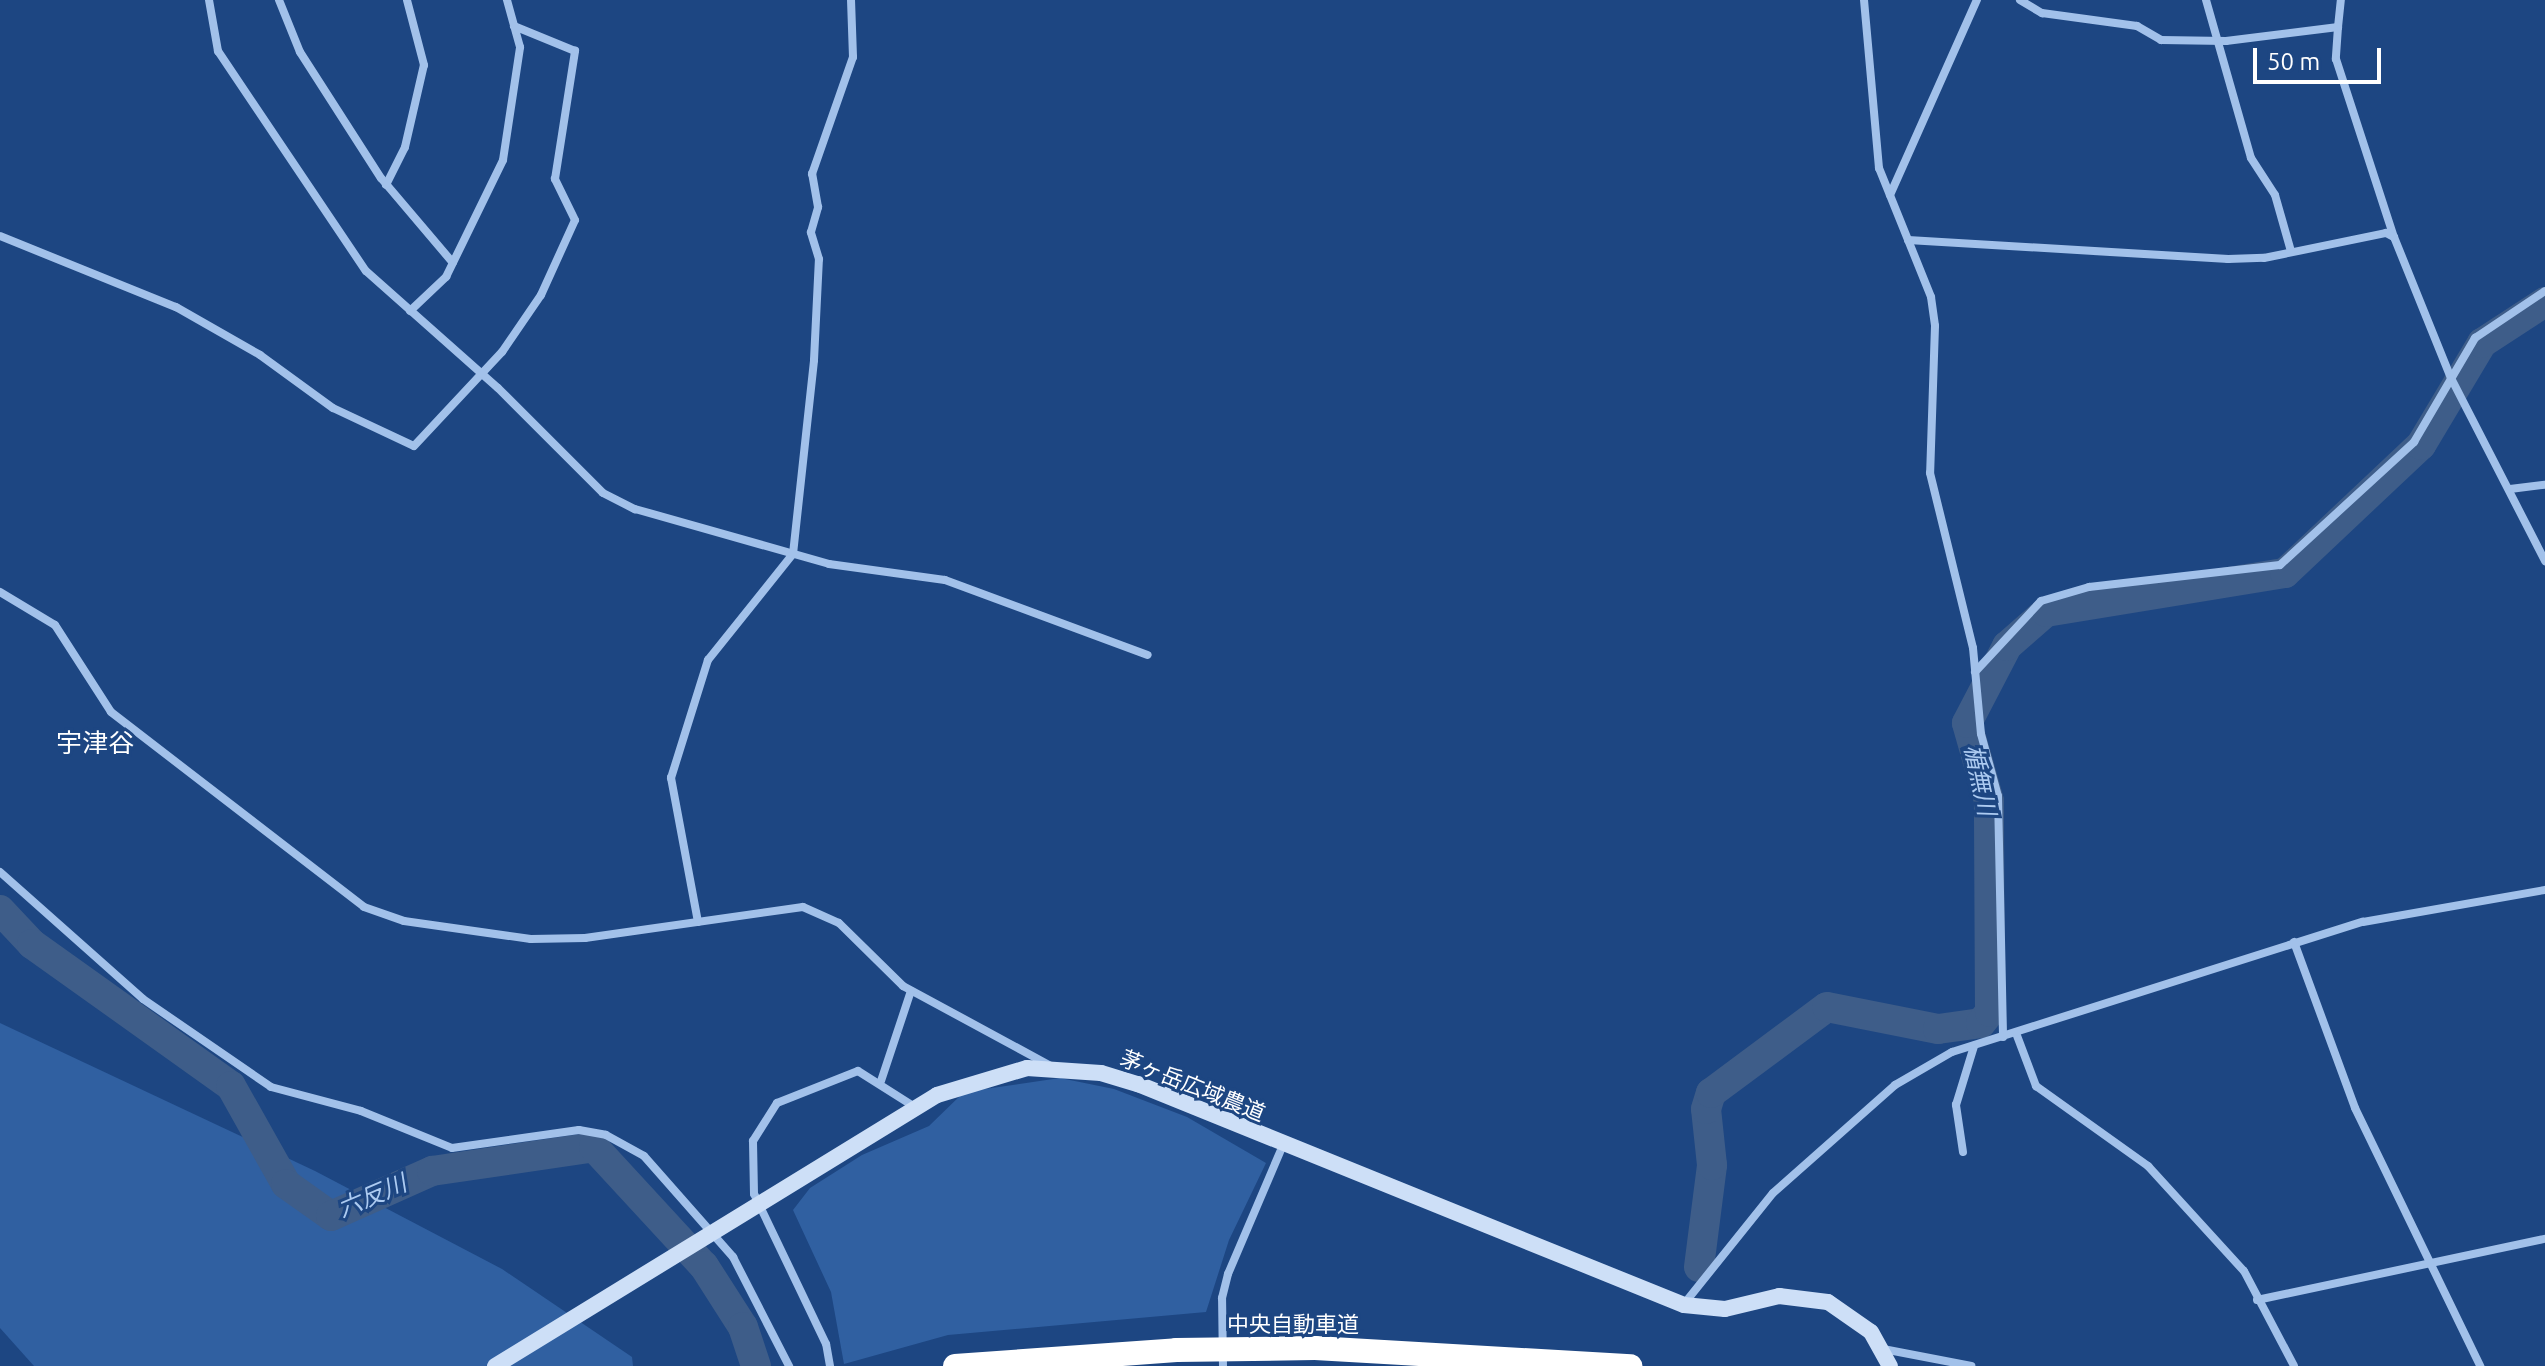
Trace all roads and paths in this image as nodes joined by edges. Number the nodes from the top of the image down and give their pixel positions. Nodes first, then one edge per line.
1 (209, 0) edge
2 (279, 0) edge
3 (407, 0) edge
4 (507, 0) edge
5 (851, 0) edge
6 (1864, 0) edge
7 (1977, 0) edge
8 (2020, 0) edge
9 (2206, 0) edge
10 (2341, 0) edge
11 (514, 26) junction
12 (2338, 27) junction
13 (2218, 39) junction
14 (386, 185) junction
15 (1890, 195) junction
16 (0, 236) edge
17 (2394, 237) junction
18 (1908, 240) junction
19 (2291, 251) junction
20 (453, 263) junction
21 (2545, 291) edge
22 (410, 311) junction
23 (479, 372) junction
24 (2451, 378) junction
25 (2545, 485) edge
26 (2510, 489) junction
27 (793, 554) junction
28 (2545, 561) edge
29 (0, 592) edge
30 (1148, 655) dead end
31 (1975, 673) junction
32 (0, 872) edge
33 (2545, 890) edge
34 (698, 922) junction
35 (2294, 942) junction
36 (911, 991) junction
37 (2016, 1033) junction
38 (2003, 1037) junction
39 (1974, 1046) junction
40 (1055, 1069) junction
41 (881, 1081) junction
42 (916, 1108) junction
43 (1283, 1145) junction
44 (1963, 1152) dead end
45 (2545, 1239) edge
46 (2432, 1263) junction
47 (2257, 1300) junction
48 (1684, 1305) junction
49 (1887, 1359) edge
50 (495, 1366) edge
51 (789, 1366) edge
52 (830, 1366) edge
53 (955, 1366) edge
54 (1223, 1366) edge
55 (1630, 1366) edge
56 (1971, 1366) edge
57 (2294, 1366) edge
58 (2480, 1366) edge

1 - 22 street
2 - 14 street
3 - 14 street
4 - 11 street
5 - 27 street
6 - 15 street
7 - 15 street
8 - 13 street
9 - 13 street
10 - 12 street
11 - 20 street
11 - 23 street
12 - 13 street
12 - 17 street
13 - 19 street
14 - 20 street
15 - 18 street
16 - 23 street
17 - 19 street
17 - 24 street
18 - 19 street
18 - 31 street
20 - 22 street
21 - 24 street
22 - 23 street
23 - 27 street
24 - 26 street
24 - 31 street
25 - 26 street
26 - 28 street
27 - 30 street
27 - 34 street
29 - 34 street
31 - 38 street
32 - 51 street
33 - 35 street
34 - 36 street
35 - 37 street
35 - 46 street
36 - 40 street
36 - 41 street
37 - 38 street
37 - 47 street
38 - 39 street
39 - 44 street
39 - 48 street
40 - 42 street, 茅ヶ岳広域農道
40 - 43 street, 茅ヶ岳広域農道
41 - 42 street
41 - 52 street
42 - 50 street, 茅ヶ岳広域農道
43 - 48 street, 茅ヶ岳広域農道
43 - 54 street
45 - 46 street
46 - 47 street
46 - 58 street
47 - 57 street
48 - 49 street, 茅ヶ岳広域農道
49 - 56 street
53 - 55 highway, 中央自動車道

